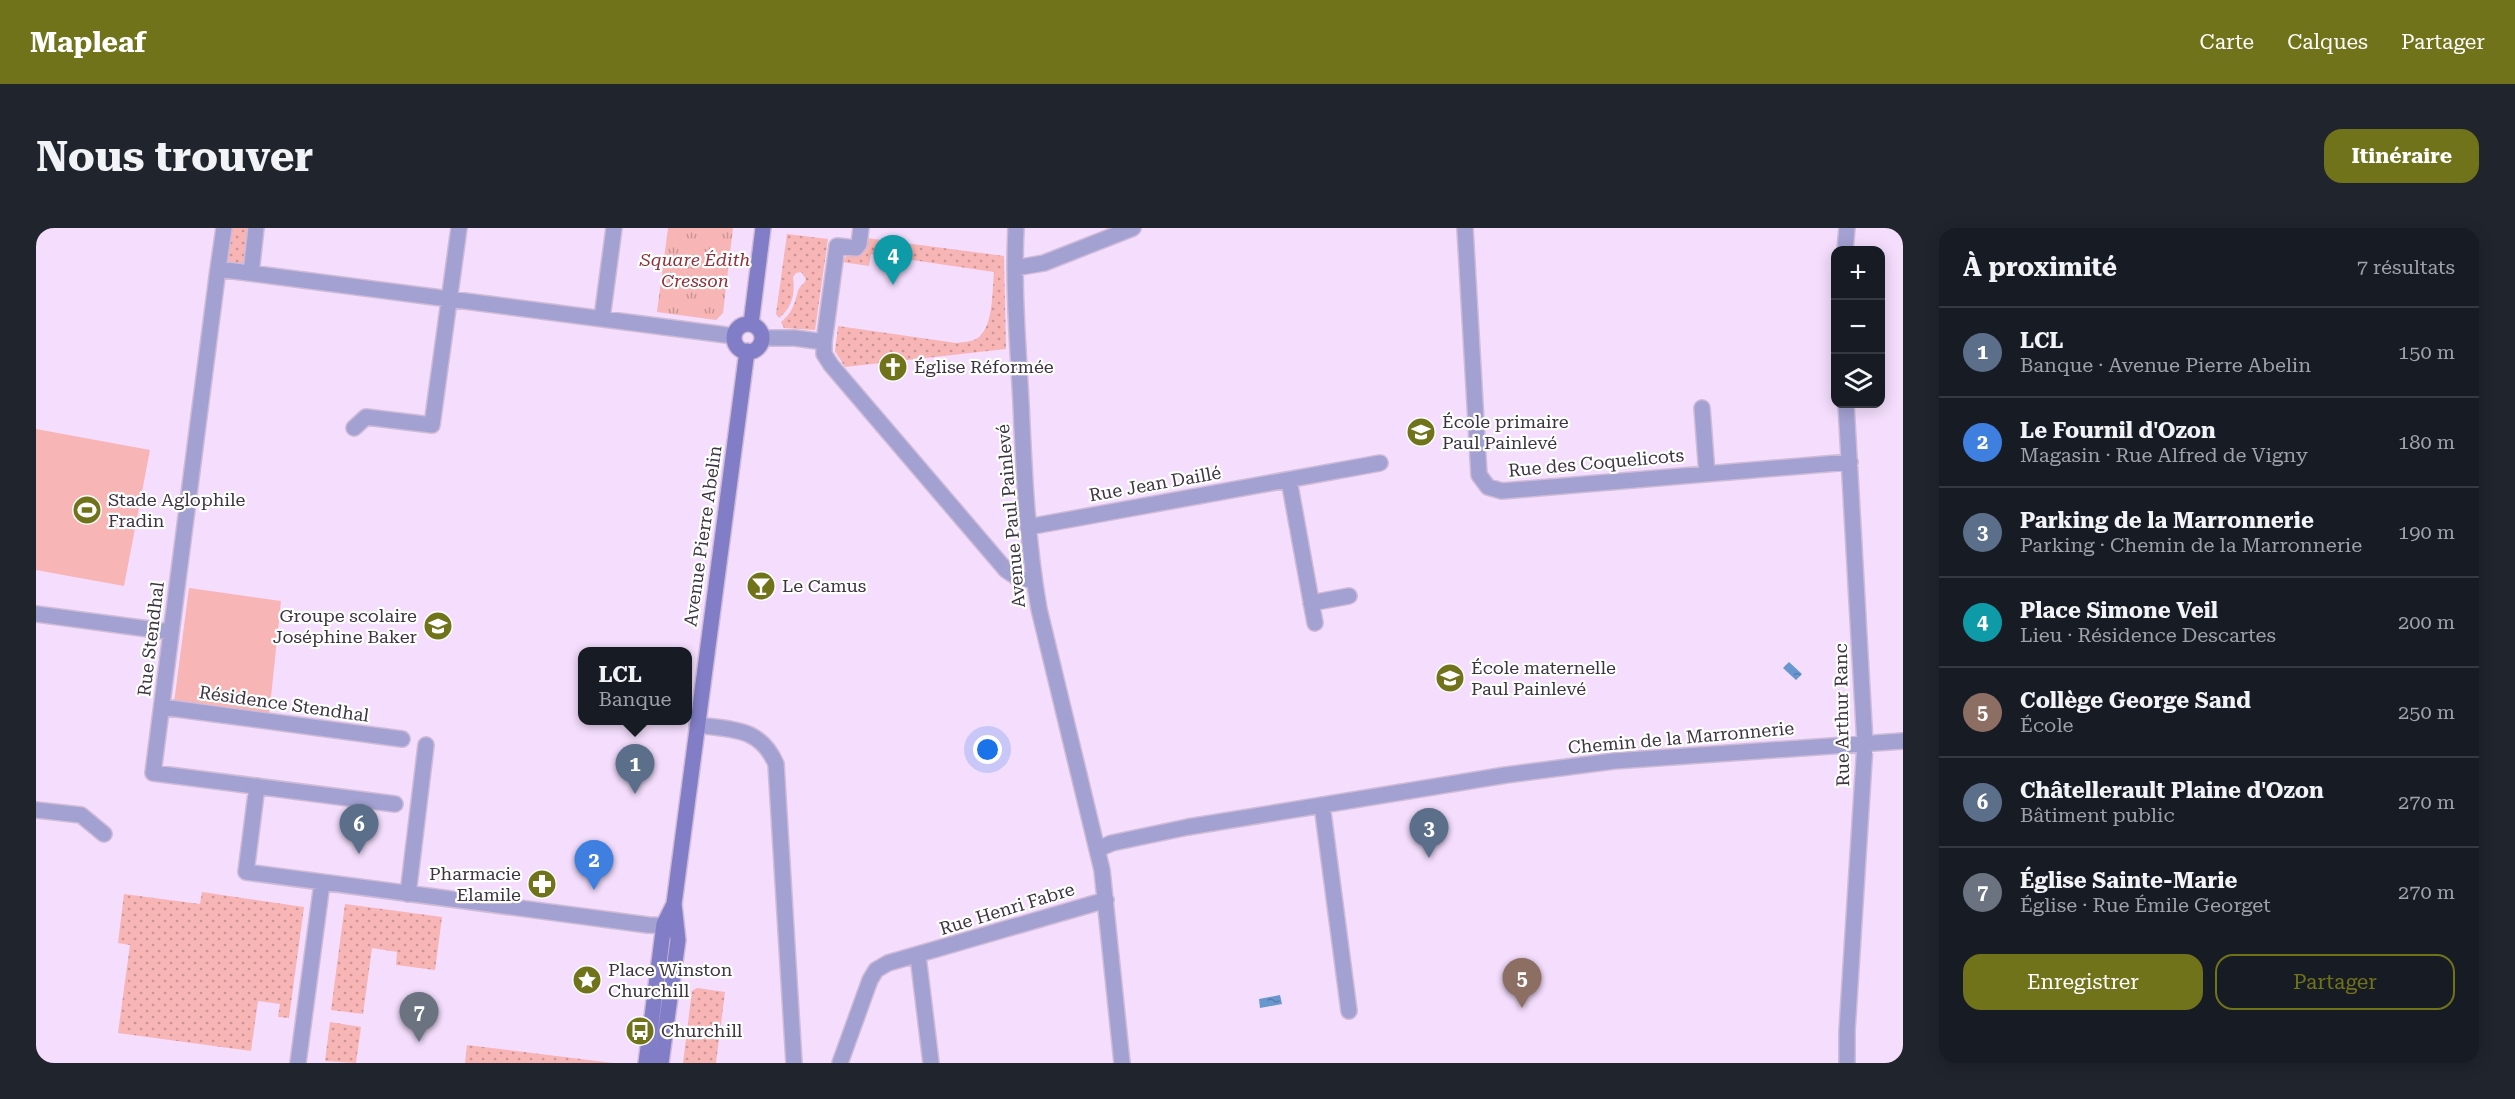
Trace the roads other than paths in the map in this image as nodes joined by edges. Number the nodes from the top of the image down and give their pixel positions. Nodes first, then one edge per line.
1 (224, 228) edge
2 (256, 228) edge
3 (459, 228) edge
4 (614, 228) edge
5 (763, 228) edge
6 (861, 228) edge
7 (1016, 228) edge
8 (1133, 228) edge
9 (1465, 228) edge
10 (1847, 228) edge
11 (1845, 246) edge
12 (1015, 268) junction
13 (219, 269) junction
14 (251, 273) junction
15 (450, 298) junction
16 (603, 318) junction
17 (751, 324) junction
18 (734, 336) junction
19 (763, 338) junction
20 (825, 342) junction
21 (747, 351) junction
22 (1702, 408) dead end
23 (1846, 408) edge
24 (354, 428) dead end
25 (1850, 462) junction
26 (1380, 463) dead end
27 (1707, 474) junction
28 (1289, 480) junction
29 (1028, 527) junction
30 (1034, 581) junction
31 (1348, 596) dead end
32 (1311, 603) junction
33 (36, 614) edge
34 (1315, 623) dead end
35 (171, 632) junction
36 (162, 707) junction
37 (697, 725) junction
38 (402, 739) dead end
39 (1903, 741) edge
40 (1865, 744) junction
41 (426, 745) dead end
42 (257, 786) junction
43 (395, 804) dead end
44 (1322, 806) junction
45 (36, 810) edge
46 (104, 834) dead end
47 (1098, 849) junction
48 (322, 883) junction
49 (408, 894) junction
50 (1106, 900) junction
51 (670, 925) junction
52 (918, 956) junction
53 (1349, 1011) dead end
54 (298, 1063) edge
55 (646, 1063) edge
56 (661, 1063) edge
57 (794, 1063) edge
58 (840, 1063) edge
59 (931, 1063) edge
60 (1122, 1063) edge
61 (1847, 1063) edge

1 - 13 street, Rue Stendhal
2 - 14 street
3 - 15 street
4 - 16 street
5 - 17 main road
6 - 20 street
7 - 12 street, Avenue Paul Painlevé
8 - 12 street
9 - 27 street, Rue des Coquelicots
10 - 11 street
12 - 29 street, Avenue Paul Painlevé
13 - 14 street
13 - 35 street, Rue Stendhal
14 - 15 street
15 - 16 street
15 - 24 street
16 - 18 street
17 - 18 main road
17 - 19 main road
18 - 21 main road
19 - 20 street
19 - 21 main road
20 - 30 street
21 - 37 main road, Avenue Pierre Abelin
22 - 27 street, Rue des Coquelicots
23 - 25 street, Rue Arthur Ranc
25 - 27 street, Rue des Coquelicots
25 - 40 street, Rue Arthur Ranc
26 - 28 street, Rue Jean Daillé
28 - 29 street, Rue Jean Daillé
28 - 32 street
29 - 30 street, Avenue Paul Painlevé
30 - 47 street, Avenue Paul Painlevé
31 - 32 street
32 - 34 street
33 - 35 street
35 - 36 street, Rue Stendhal
36 - 38 street, Résidence Stendhal
36 - 42 street, Rue Stendhal
37 - 51 main road, Avenue Pierre Abelin
37 - 57 street
39 - 40 street, Chemin de la Marronnerie
40 - 44 street, Chemin de la Marronnerie
40 - 61 street, Rue Arthur Ranc
41 - 49 street
42 - 43 street, Rue Stendhal
42 - 48 street
44 - 47 street, Chemin de la Marronnerie
44 - 53 street
45 - 46 street
47 - 50 street, Avenue Paul Painlevé
48 - 49 street
48 - 54 street
49 - 51 street
50 - 52 street, Rue Henri Fabre
50 - 60 street, Avenue Paul Painlevé
51 - 55 main road, Avenue Pierre Abelin
51 - 56 main road, Avenue Pierre Abelin
52 - 58 street, Rue Henri Fabre
52 - 59 street

